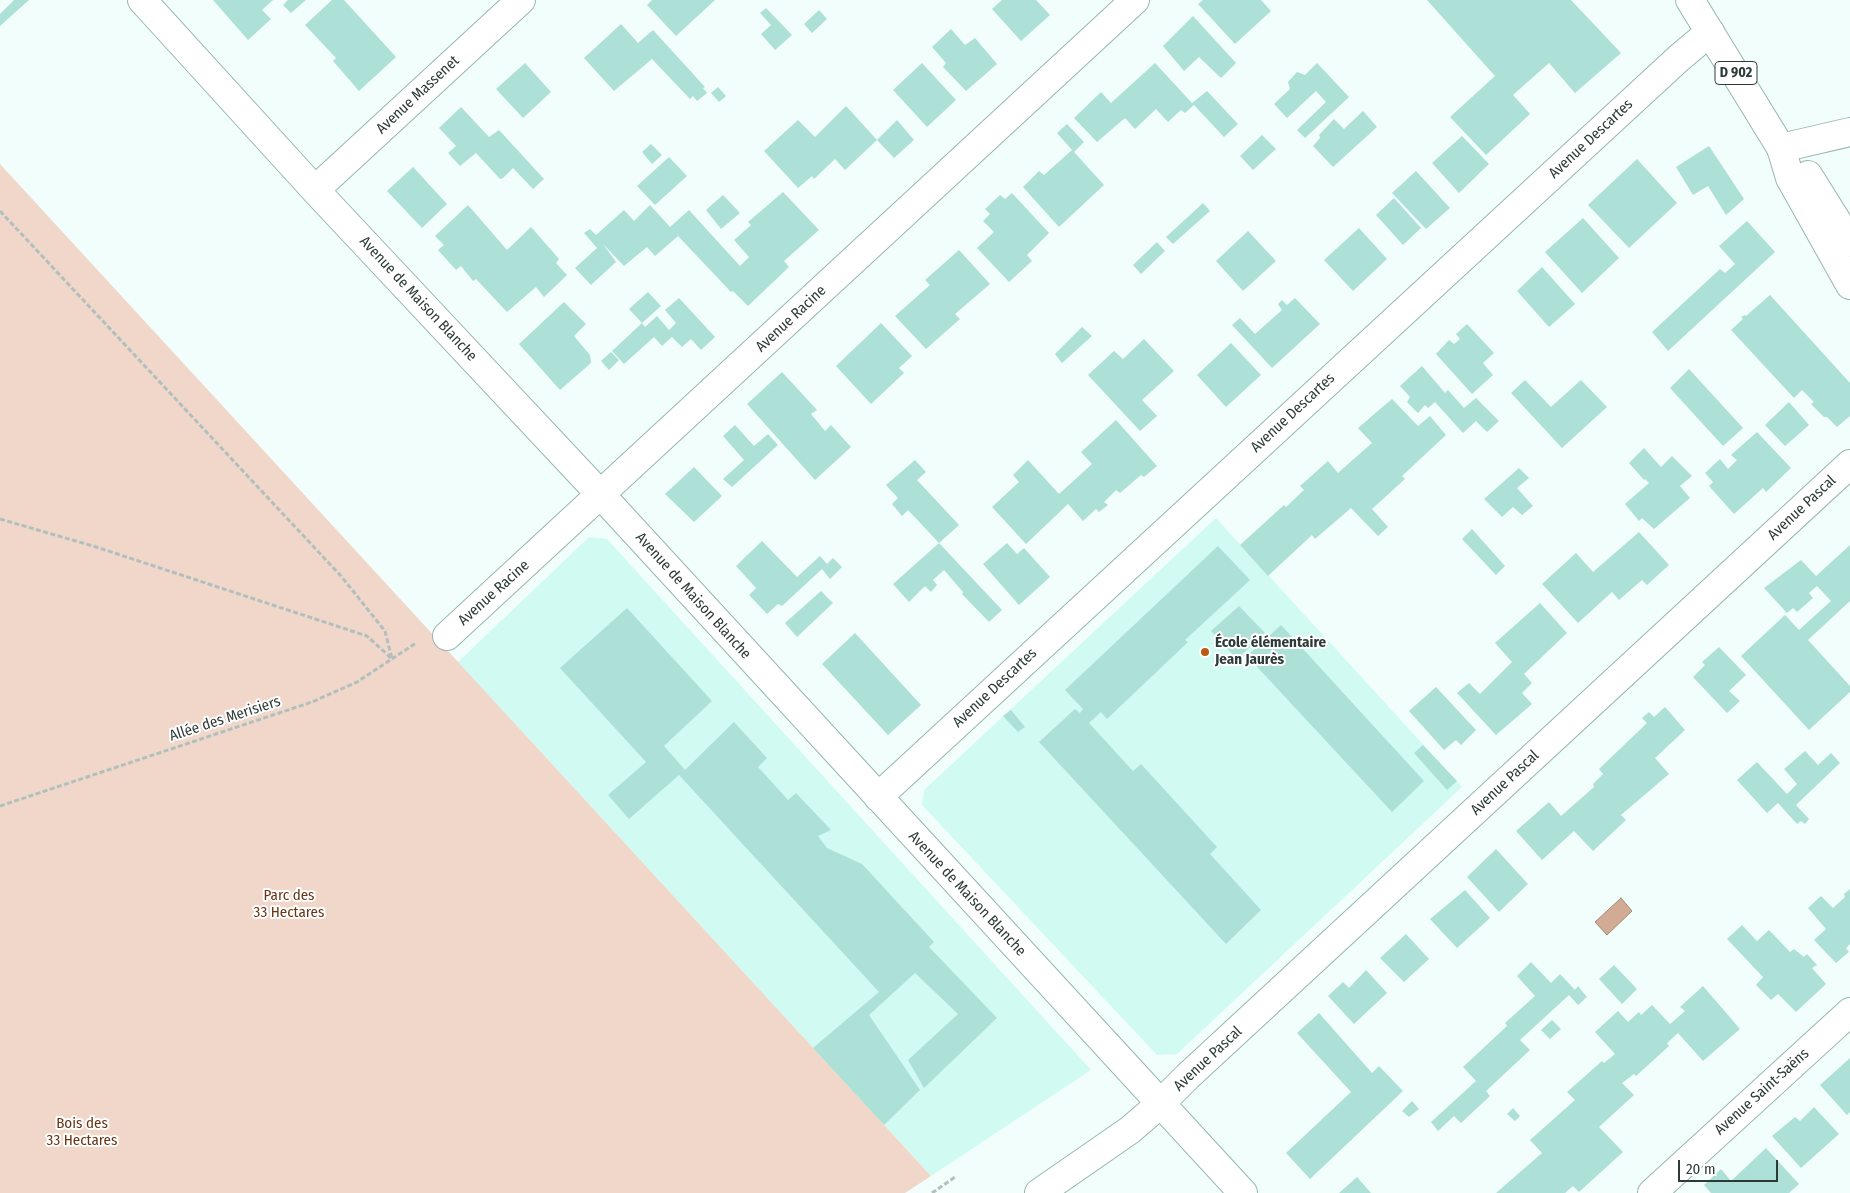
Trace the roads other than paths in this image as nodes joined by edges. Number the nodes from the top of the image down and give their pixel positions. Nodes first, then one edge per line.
1 (142, 0) edge
2 (521, 0) edge
3 (1135, 0) edge
4 (1690, 0) edge
5 (1710, 32) junction
6 (1850, 132) edge
7 (1781, 148) junction
8 (315, 190) junction
9 (1850, 242) edge
10 (1850, 285) edge
11 (1850, 464) edge
12 (601, 495) junction
13 (447, 636) road end
14 (878, 797) junction
15 (1850, 1012) edge
16 (1160, 1104) junction
17 (1039, 1193) edge
18 (1243, 1193) edge
19 (1652, 1193) edge

1 - 8 street, Avenue de Maison Blanche
2 - 8 street, Avenue Massenet
3 - 12 street, Avenue Racine
4 - 5 street, D 902
5 - 7 street, D 902
5 - 14 street, Avenue Descartes
6 - 7 street
7 - 9 street, D 902
7 - 10 street, D 902
8 - 12 street, Avenue de Maison Blanche
11 - 16 street, Avenue Pascal
12 - 13 street, Avenue Racine
12 - 14 street, Avenue de Maison Blanche
14 - 16 street, Avenue de Maison Blanche
15 - 19 street, Avenue Saint-Saëns
16 - 17 street, Avenue Pascal
16 - 18 street, Avenue de Maison Blanche

